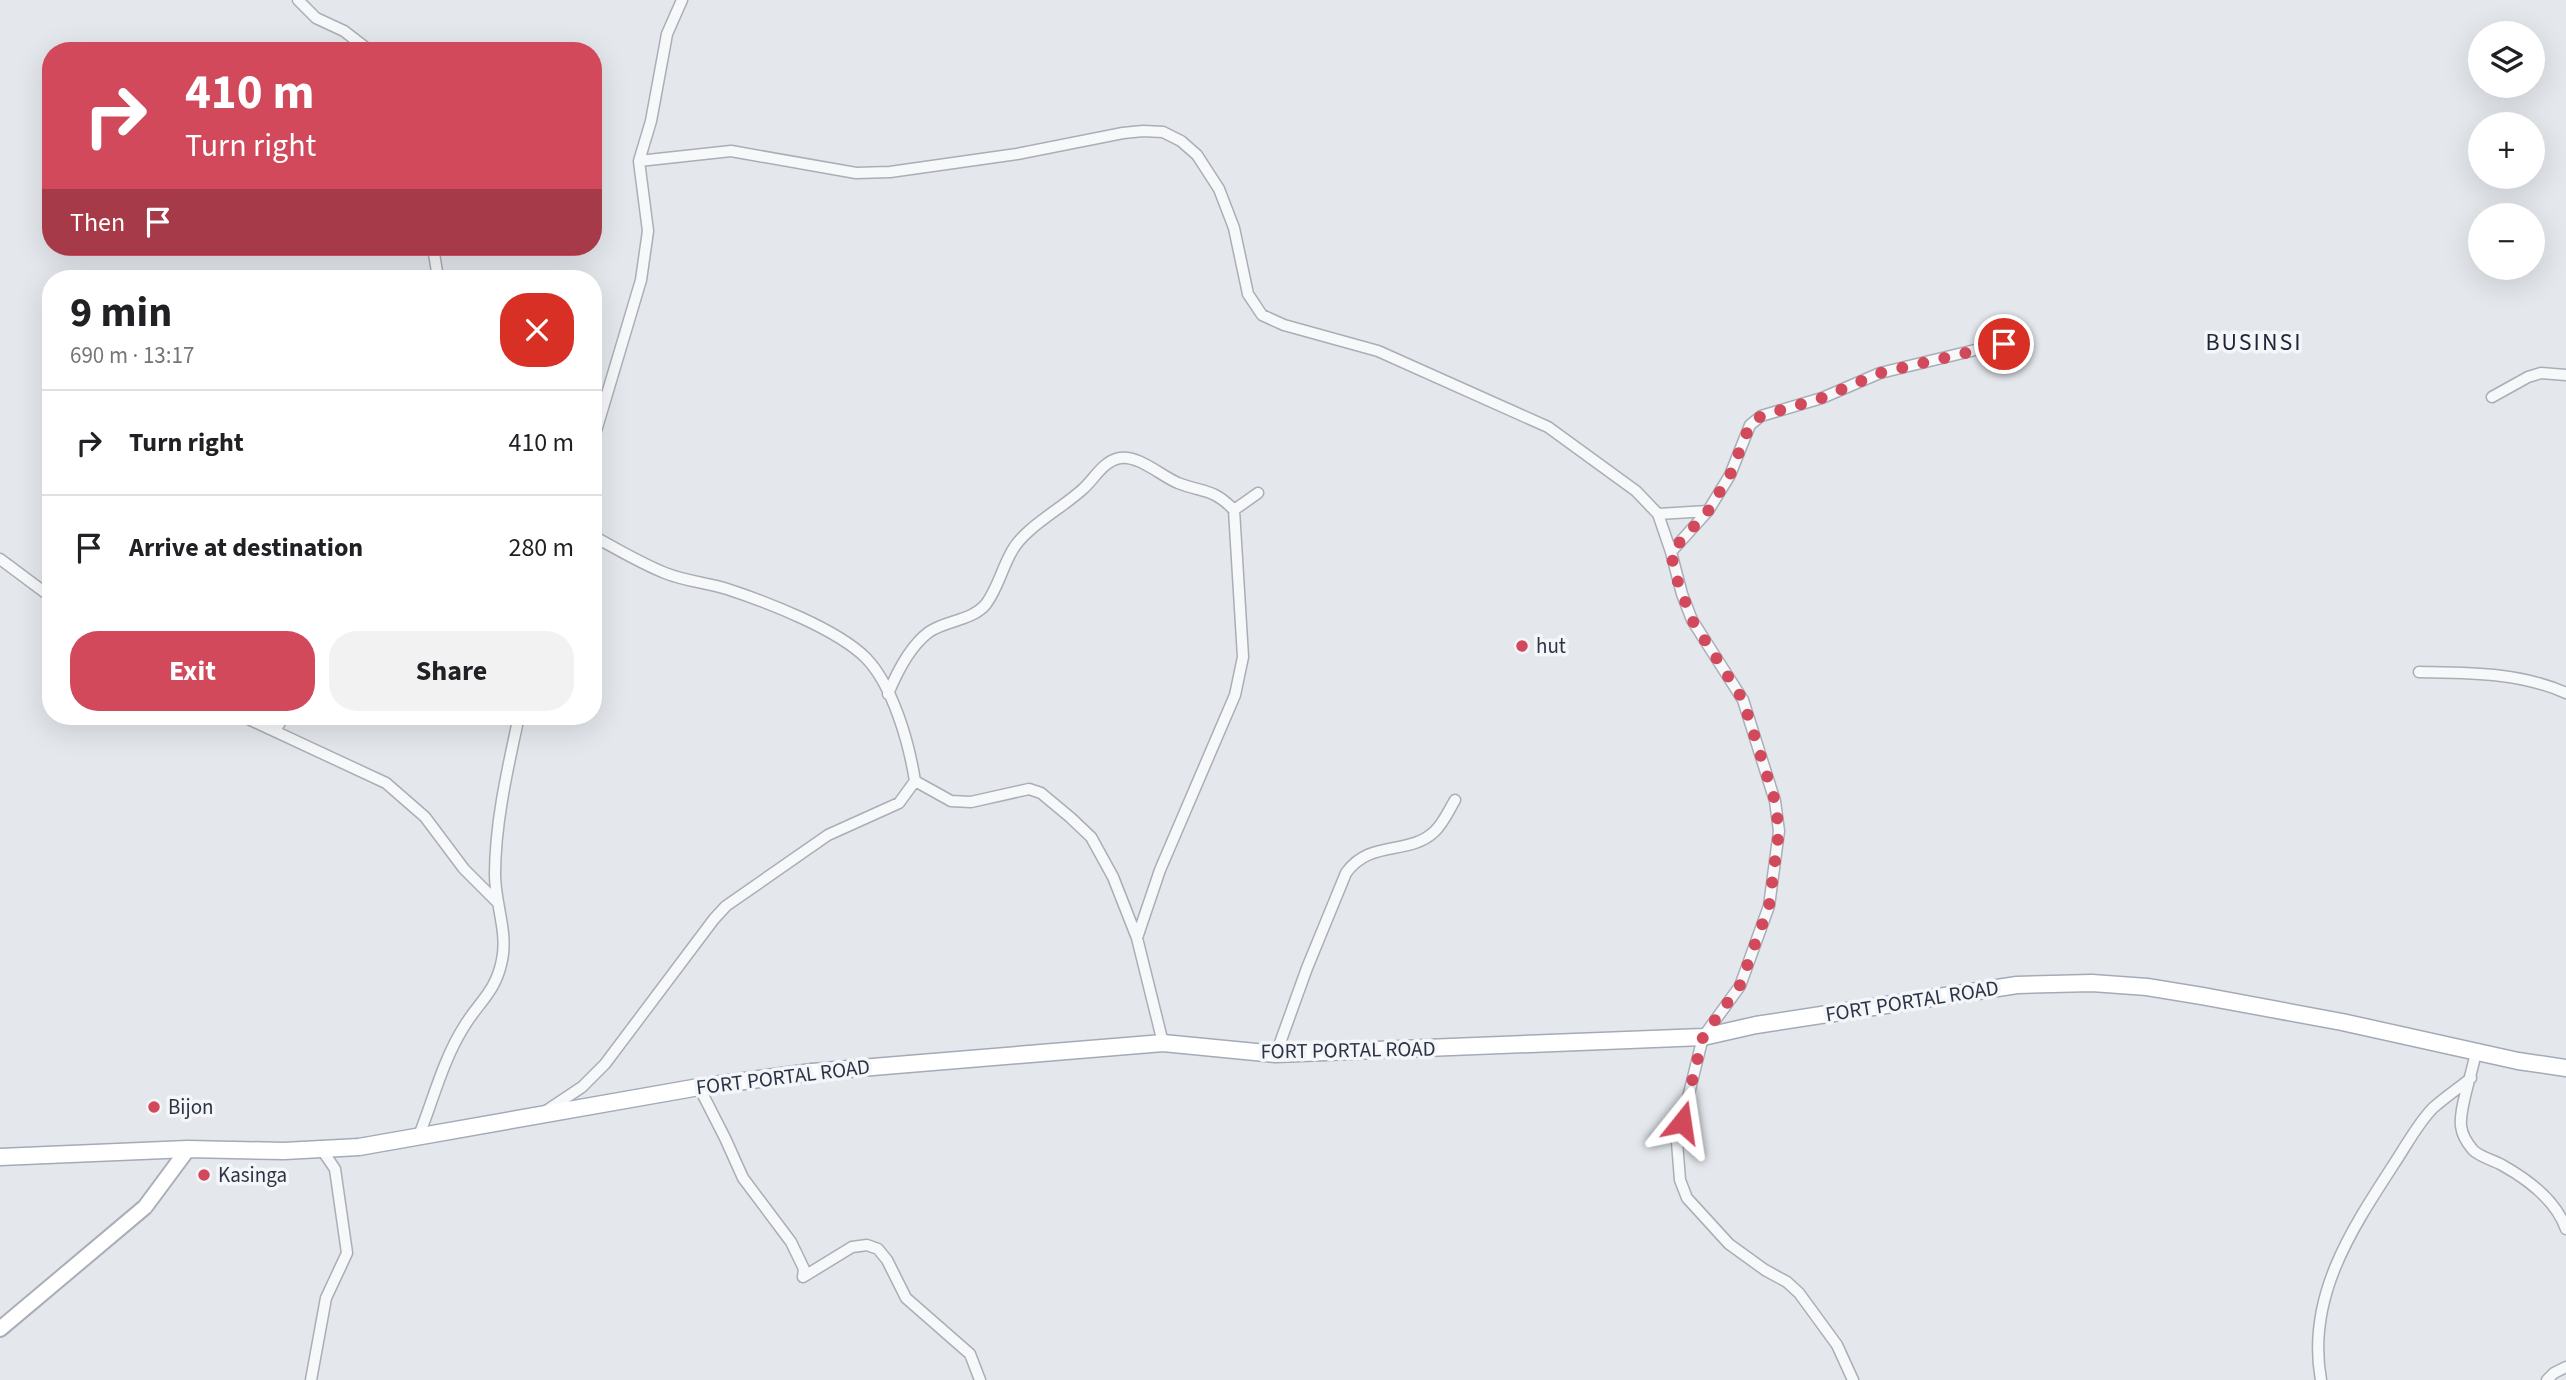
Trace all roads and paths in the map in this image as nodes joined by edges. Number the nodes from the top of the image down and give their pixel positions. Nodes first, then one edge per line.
1 (298, 0) edge
2 (682, 0) edge
3 (358, 42) edge
4 (639, 161) junction
5 (2004, 344) dead end
6 (2566, 375) edge
7 (2492, 397) dead end
8 (602, 409) edge
9 (1258, 494) dead end
10 (1234, 510) junction
11 (1708, 511) junction
12 (1658, 514) junction
13 (602, 541) edge
14 (1671, 552) junction
15 (0, 559) edge
16 (42, 590) edge
17 (876, 671) junction
18 (898, 671) junction
19 (2419, 671) dead end
20 (2566, 693) edge
21 (888, 694) junction
22 (257, 725) edge
23 (279, 725) edge
24 (517, 725) edge
25 (275, 731) junction
26 (915, 781) junction
27 (1455, 800) dead end
28 (498, 903) junction
29 (1137, 938) junction
30 (1703, 1037) junction
31 (1163, 1043) junction
32 (2476, 1051) junction
33 (1276, 1054) junction
34 (2566, 1068) edge
35 (2472, 1078) junction
36 (699, 1087) junction
37 (537, 1117) junction
38 (417, 1139) junction
39 (188, 1149) junction
40 (322, 1150) junction
41 (0, 1157) edge
42 (2566, 1229) edge
43 (0, 1329) edge
44 (2566, 1367) edge
45 (311, 1380) edge
46 (980, 1380) edge
47 (1853, 1380) edge
48 (2321, 1380) edge
49 (2547, 1380) edge

1 - 3 street
2 - 4 street
4 - 8 street
4 - 12 street
5 - 11 street
6 - 7 street
9 - 10 street
10 - 18 street
10 - 29 street
11 - 12 street
11 - 14 street
12 - 14 street
13 - 17 street
14 - 30 street
15 - 16 street
17 - 18 street
17 - 21 street
18 - 21 street
19 - 20 street
21 - 26 street
22 - 25 street
23 - 25 street
24 - 28 street
25 - 28 street
26 - 29 street
26 - 37 street
27 - 33 street
28 - 38 street
29 - 31 street
30 - 32 main road, FORT PORTAL ROAD
30 - 33 main road, FORT PORTAL ROAD
30 - 47 street
31 - 33 main road, FORT PORTAL ROAD
31 - 36 main road, FORT PORTAL ROAD
32 - 34 main road, FORT PORTAL ROAD
32 - 35 street
35 - 42 street
35 - 48 street
36 - 37 main road, FORT PORTAL ROAD
36 - 46 street
37 - 38 main road, FORT PORTAL ROAD
38 - 40 main road, FORT PORTAL ROAD
39 - 40 main road, FORT PORTAL ROAD
39 - 41 main road, FORT PORTAL ROAD
39 - 43 street
40 - 45 street
44 - 49 street

